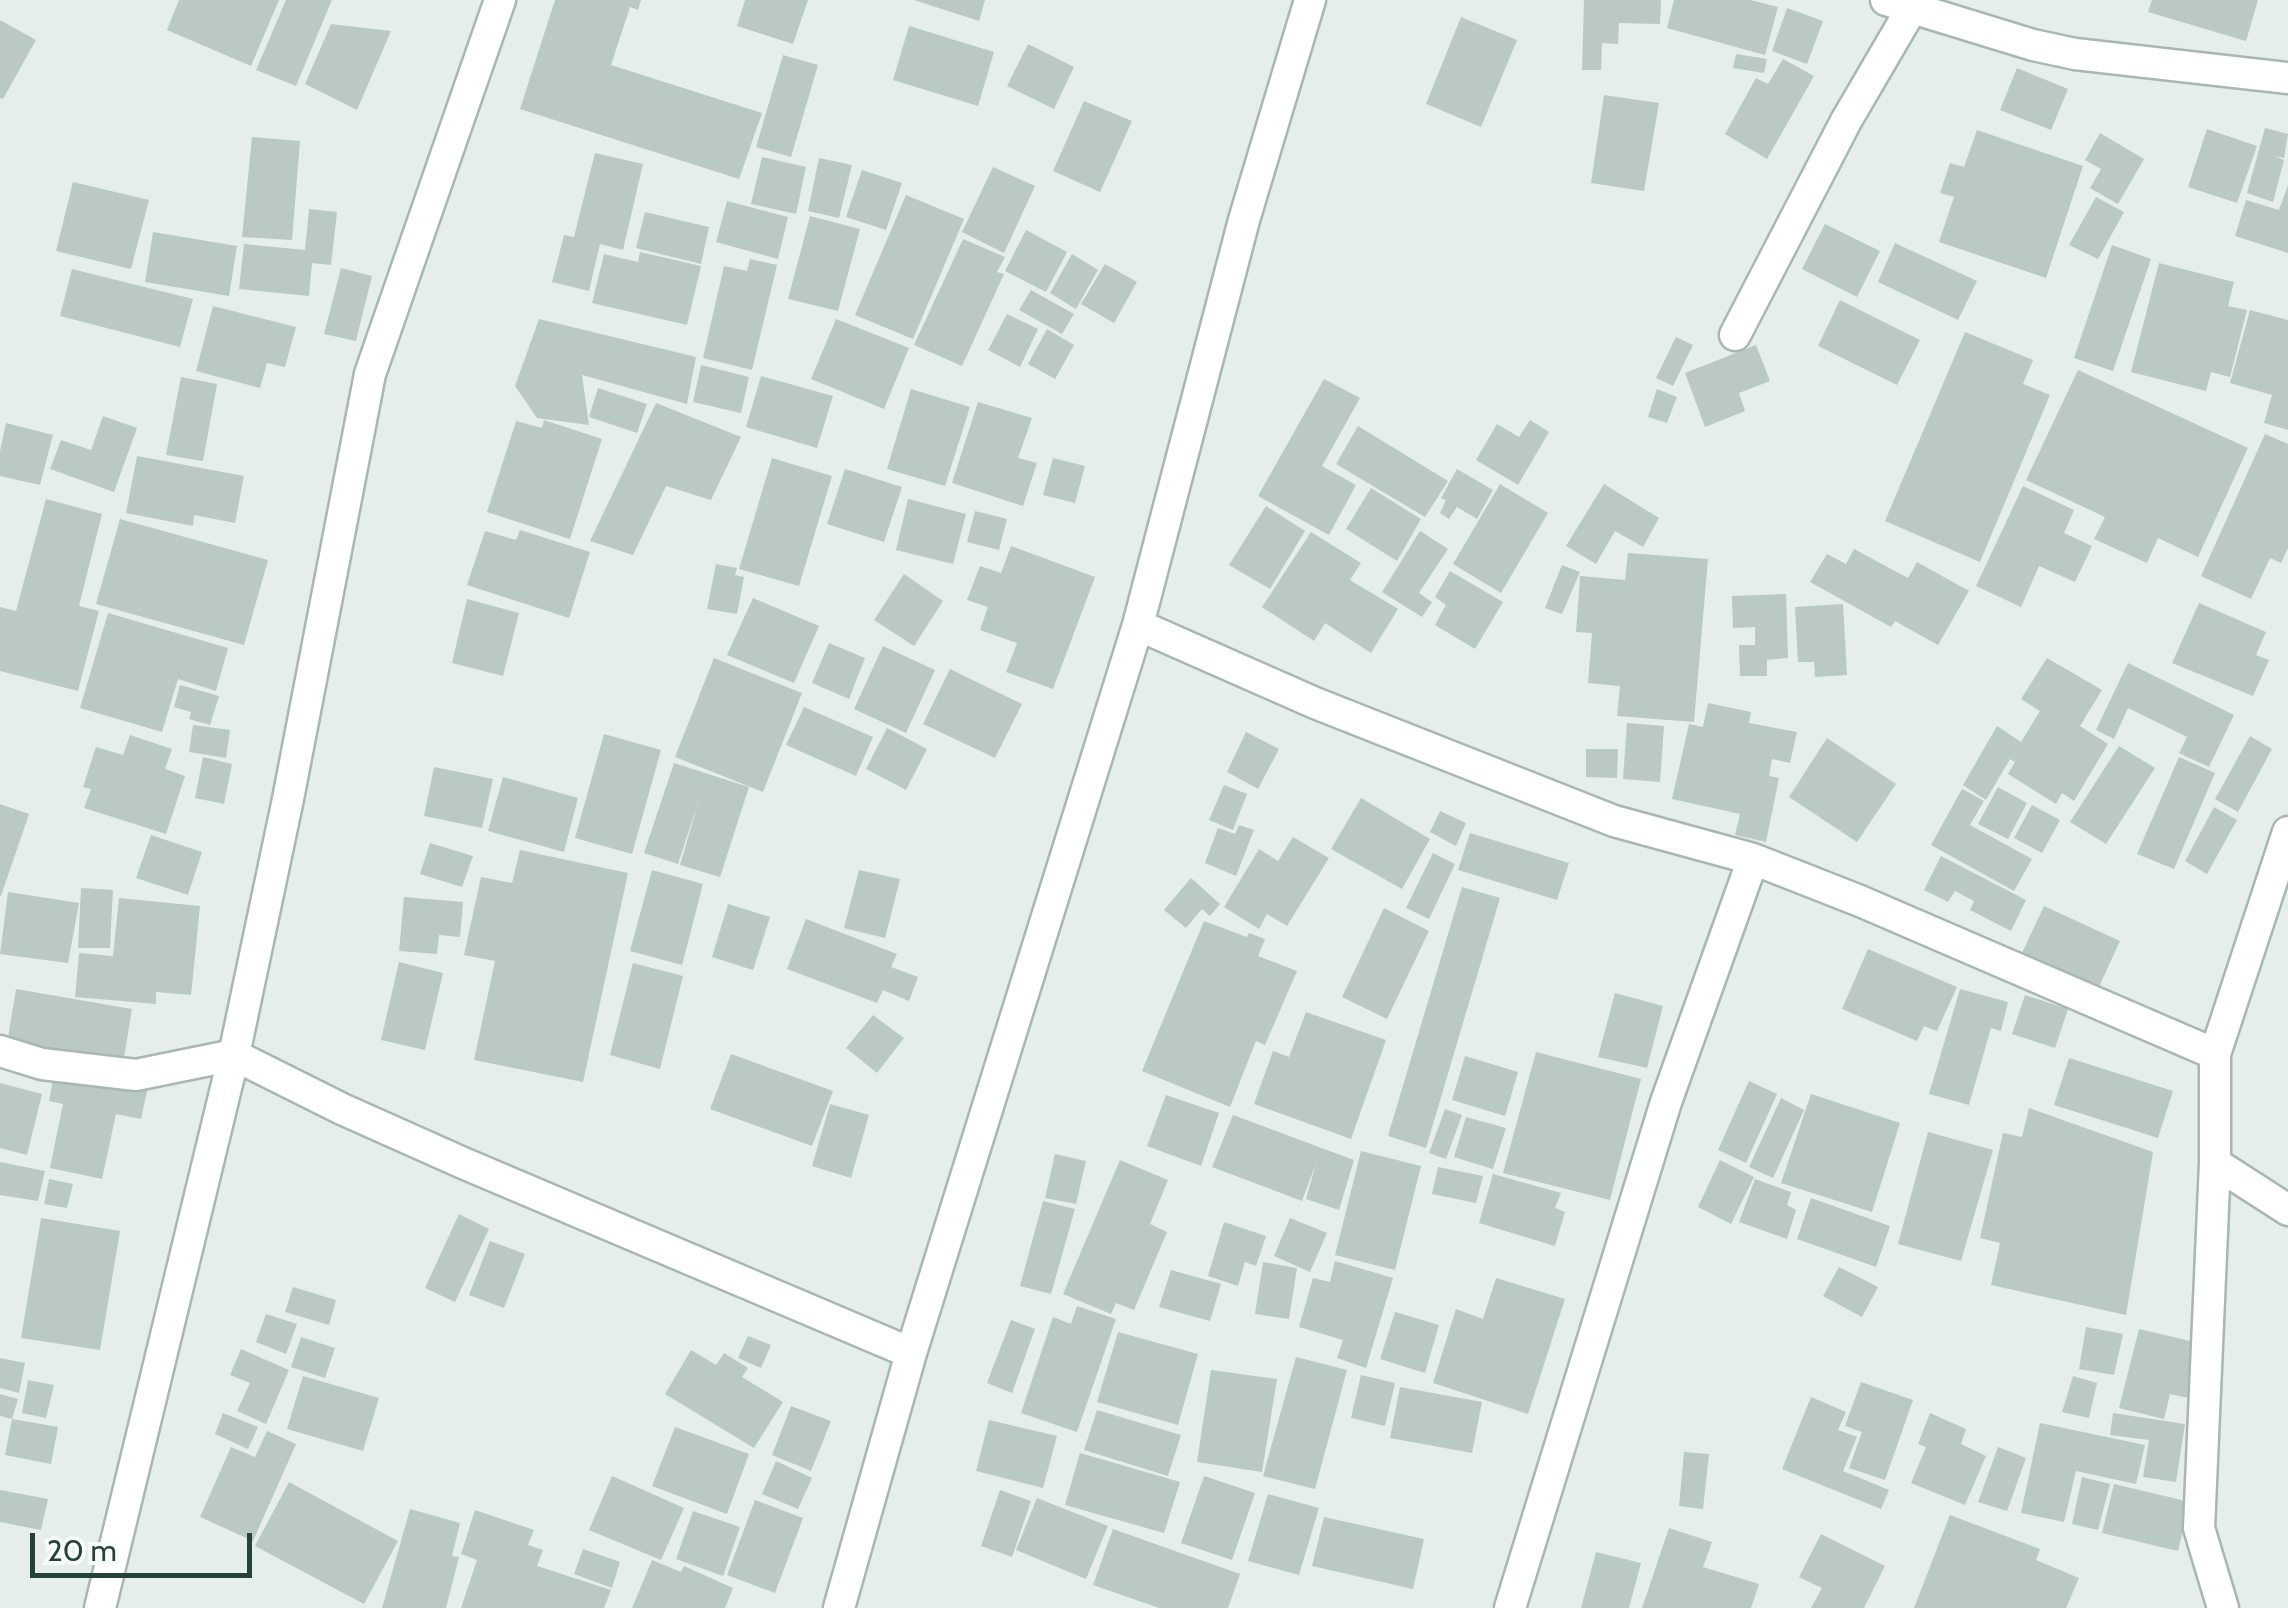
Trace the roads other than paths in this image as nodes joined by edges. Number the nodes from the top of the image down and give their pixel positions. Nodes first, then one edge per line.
1 (500, 0) edge
2 (1310, 0) edge
3 (1899, 4) edge
4 (2288, 78) edge
5 (1735, 335) dead end
6 (1138, 625) junction
7 (2288, 832) edge
8 (1754, 859) junction
9 (0, 1052) edge
10 (2215, 1054) junction
11 (234, 1055) junction
12 (2215, 1163) junction
13 (2288, 1210) edge
14 (910, 1353) junction
15 (100, 1608) edge
16 (838, 1608) edge
17 (1510, 1608) edge
18 (2223, 1608) edge

1 - 11 street
2 - 6 street
3 - 4 street
3 - 5 street
6 - 8 street
6 - 14 street
7 - 10 street
8 - 10 street
8 - 17 street
9 - 11 street
10 - 12 street
11 - 14 street
11 - 15 street
12 - 13 street
12 - 18 street
14 - 16 street

